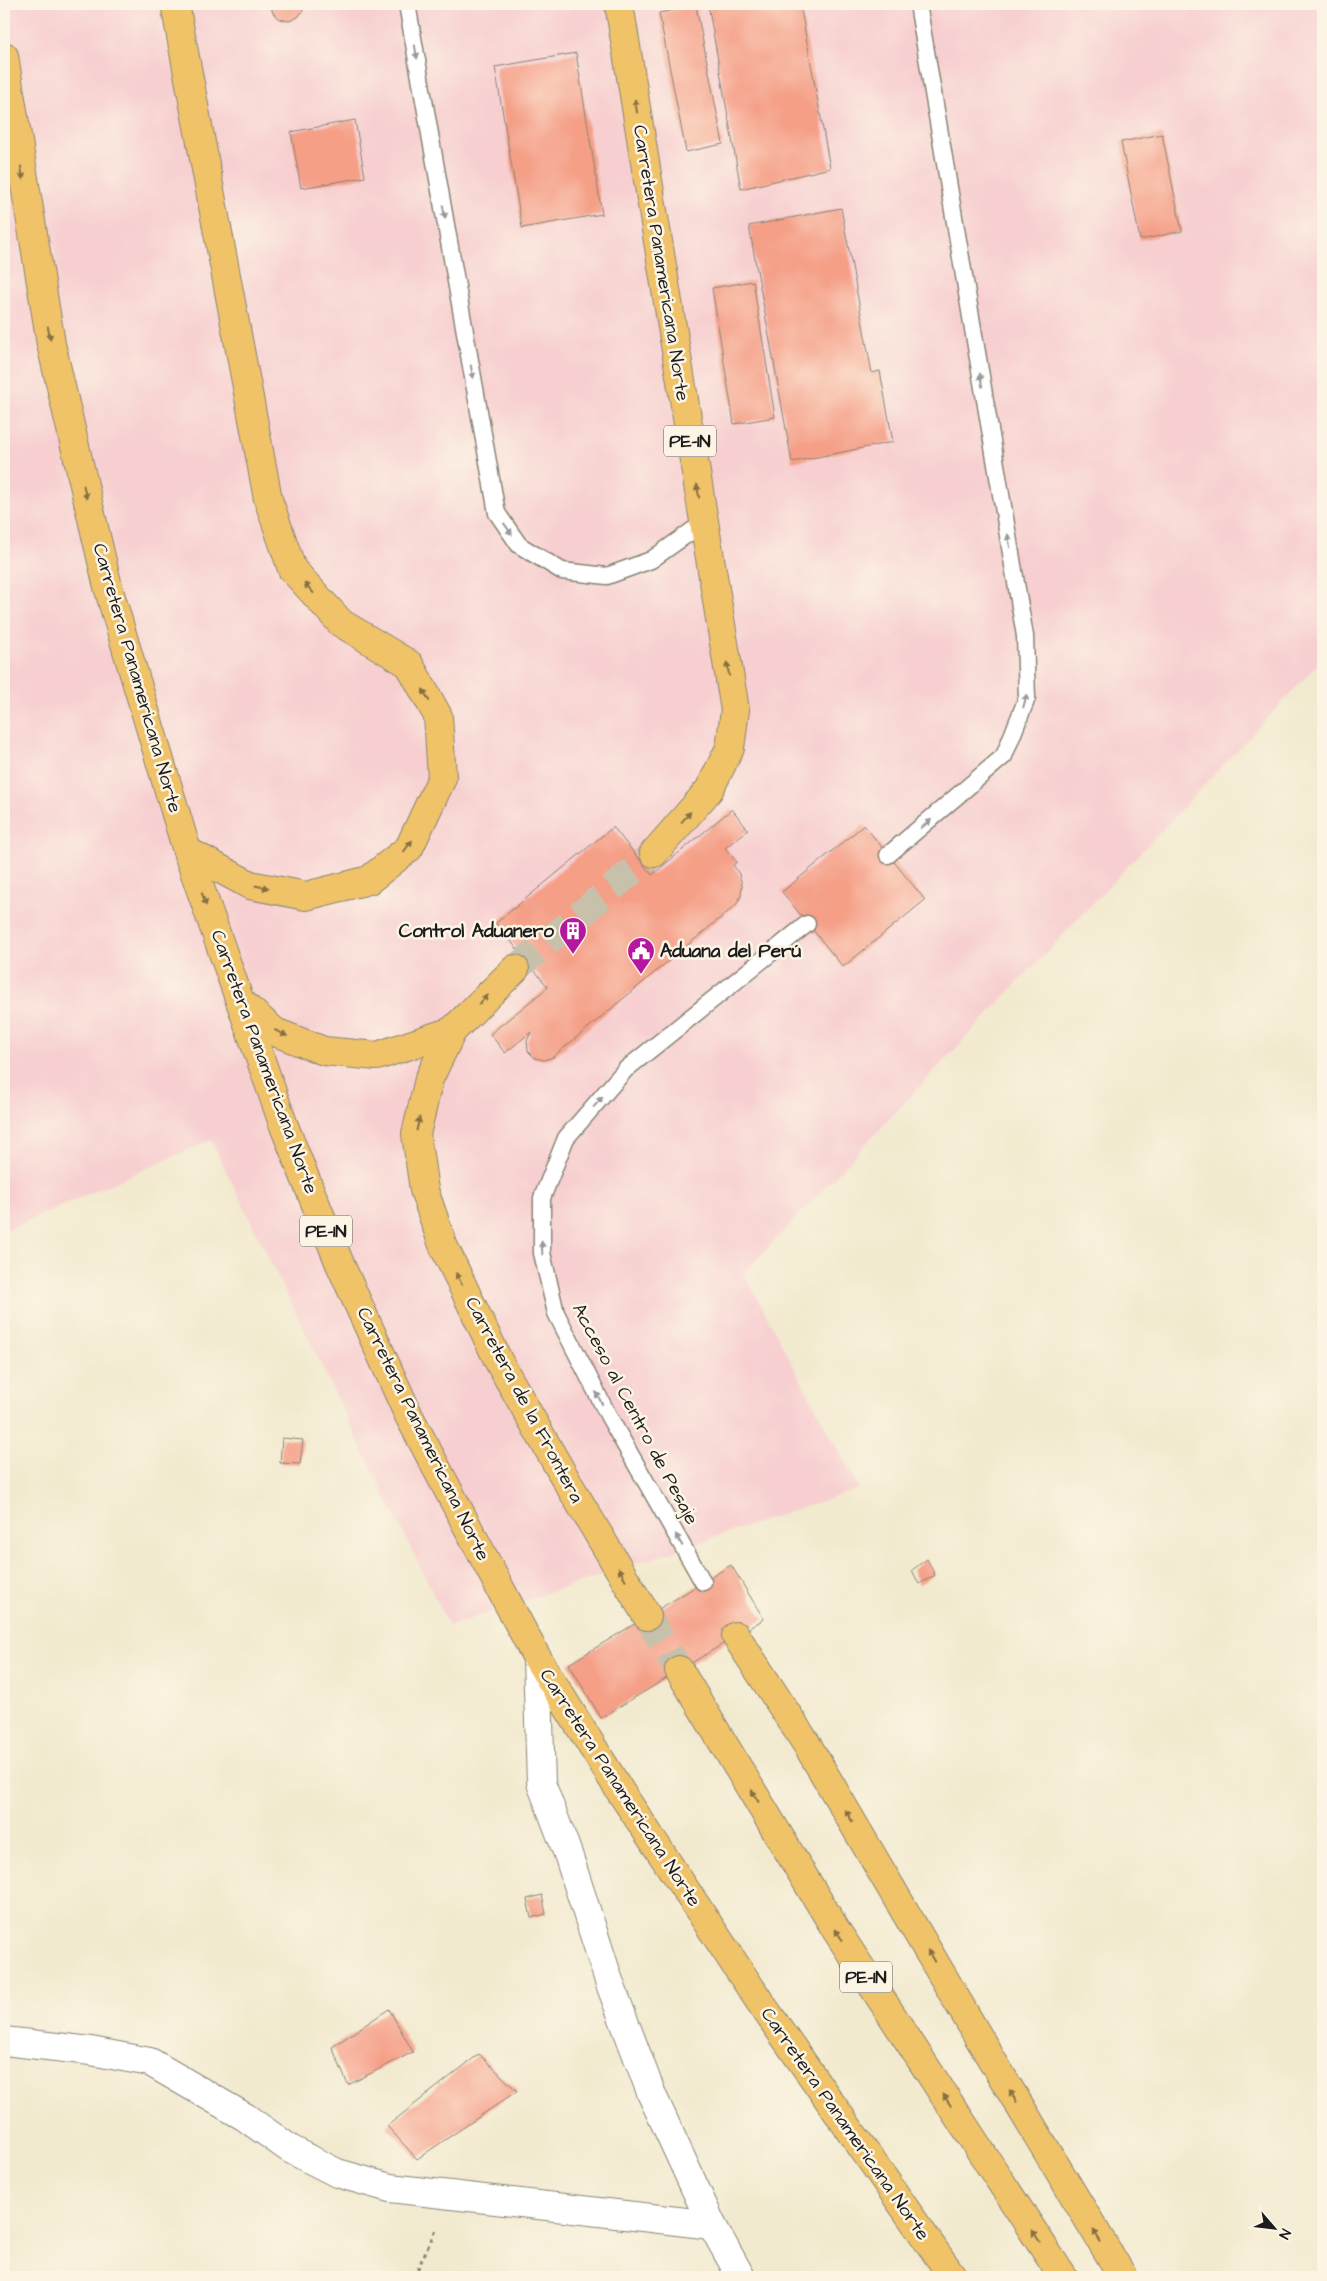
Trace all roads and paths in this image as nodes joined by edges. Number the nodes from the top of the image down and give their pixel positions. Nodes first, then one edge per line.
1 (175, 4) edge
2 (407, 4) edge
3 (619, 4) edge
4 (918, 4) edge
5 (4, 56) edge
6 (703, 523) junction
7 (187, 851) junction
8 (654, 853) tunnel mouth
9 (888, 855) dead end
10 (807, 924) dead end
11 (515, 969) tunnel mouth
12 (242, 1003) junction
13 (452, 1031) junction
14 (703, 1582) dead end
15 (647, 1616) tunnel mouth
16 (736, 1636) dead end
17 (537, 1658) junction
18 (679, 1670) tunnel mouth
19 (4, 2041) edge
20 (452, 2195) junction
21 (712, 2226) junction
22 (414, 2277) edge
23 (741, 2277) edge
24 (953, 2277) edge
25 (1063, 2277) edge
26 (1123, 2277) edge

7 -> 1 highway
2 -> 6 lane
6 -> 3 highway, Carretera Panamericana Norte / PE-1N
9 -> 4 lane
5 -> 7 highway, Carretera Panamericana Norte / PE-1N
8 -> 6 highway, Carretera Panamericana Norte / PE-1N
7 -> 12 highway, Carretera Panamericana Norte / PE-1N
14 -> 10 lane, Acceso al Centro de Pesaje
13 -> 11 highway, Carretera de la Frontera
12 -> 13 highway
12 - 17 highway, Carretera Panamericana Norte / PE-1N
15 -> 13 highway, Carretera de la Frontera
26 -> 16 highway
17 - 21 street
17 - 24 highway, Carretera Panamericana Norte / PE-1N
25 -> 18 highway, PE-1N
19 - 20 street
20 - 21 street
20 - 22 path
21 - 23 street

